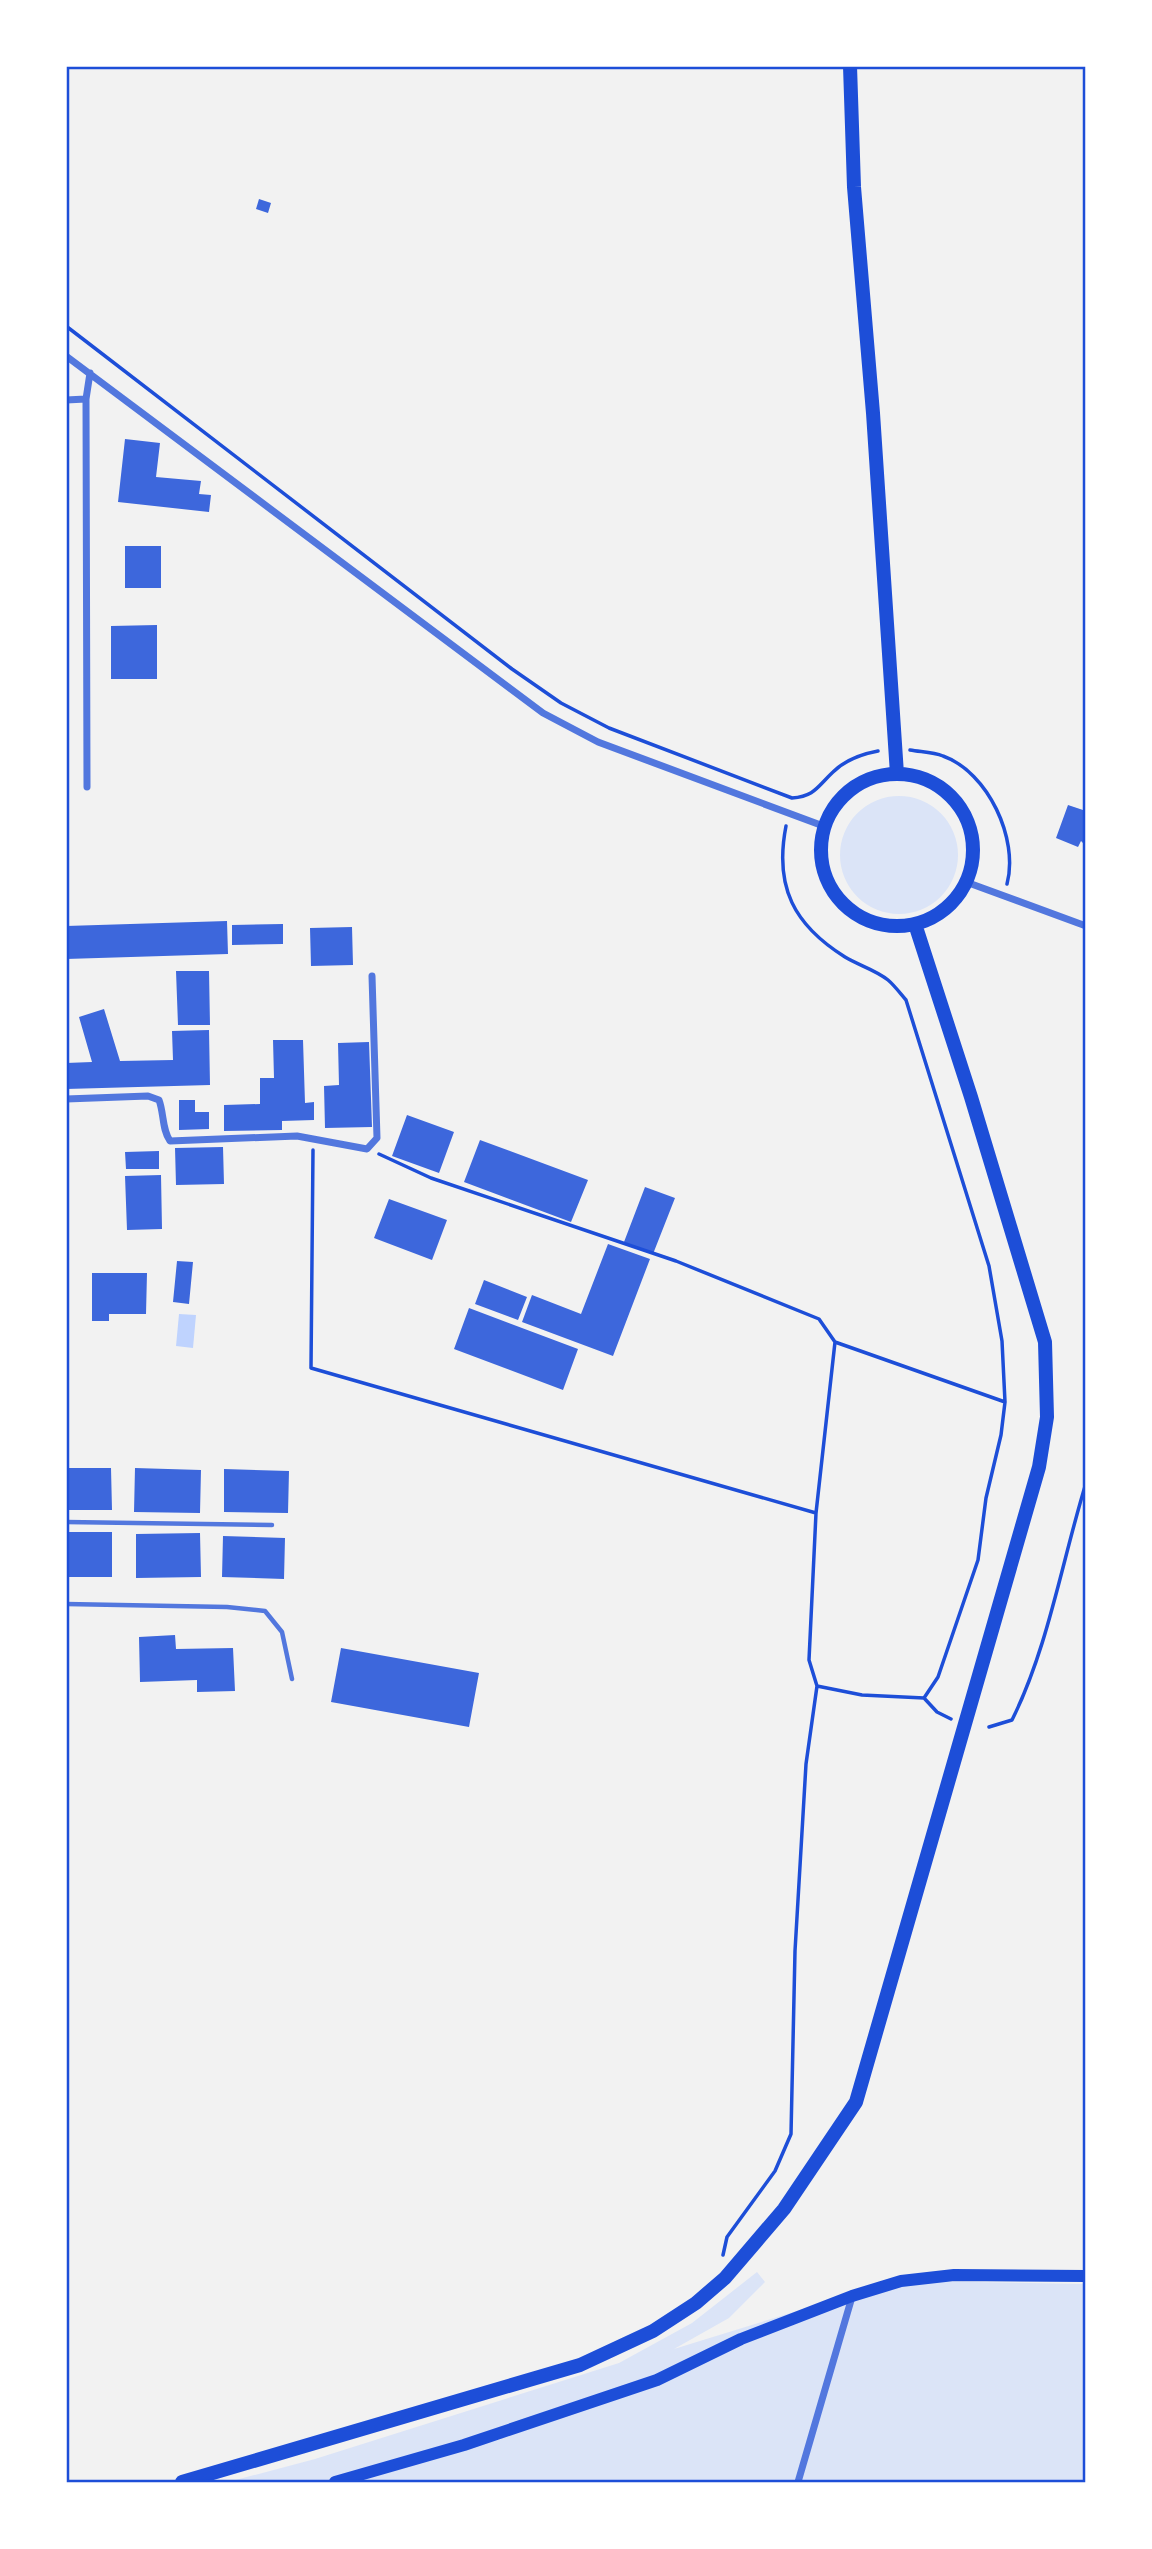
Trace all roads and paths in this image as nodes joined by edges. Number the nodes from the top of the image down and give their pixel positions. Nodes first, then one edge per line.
1 (850, 66) edge
2 (66, 326) edge
3 (66, 356) edge
4 (90, 373) junction
5 (86, 399) junction
6 (66, 400) edge
7 (894, 748) junction
8 (897, 774) junction
9 (87, 786) dead end
10 (788, 813) junction
11 (825, 827) junction
12 (966, 882) junction
13 (1004, 896) junction
14 (915, 924) junction
15 (1086, 926) edge
16 (372, 976) dead end
17 (66, 1099) edge
18 (313, 1139) junction
19 (367, 1149) junction
20 (835, 1342) junction
21 (1004, 1402) junction
22 (1086, 1483) edge
23 (816, 1513) junction
24 (66, 1522) edge
25 (272, 1524) dead end
26 (66, 1604) edge
27 (292, 1679) dead end
28 (817, 1686) junction
29 (924, 1698) junction
30 (956, 1722) dead end
31 (989, 1727) dead end
32 (1086, 2276) edge
33 (726, 2278) junction
34 (852, 2296) junction
35 (182, 2483) edge
36 (335, 2483) edge
37 (798, 2483) edge

1 - 7 main road
2 - 7 path
3 - 4 street
4 - 5 street
4 - 10 street
5 - 6 street
5 - 9 street
7 - 8 main road
7 - 13 path
8 - 11 main road
8 - 12 main road
10 - 11 street
10 - 21 path
11 - 14 main road
12 - 13 street
12 - 14 main road
13 - 15 street
14 - 33 main road
16 - 19 street
17 - 18 street
18 - 19 street
18 - 23 path
19 - 20 path
20 - 21 path
20 - 23 path
21 - 29 path
22 - 31 path
23 - 28 path
24 - 25 lane
26 - 27 lane
28 - 29 path
28 - 33 path
29 - 30 path
32 - 34 main road
33 - 35 main road
34 - 36 main road
34 - 37 street

